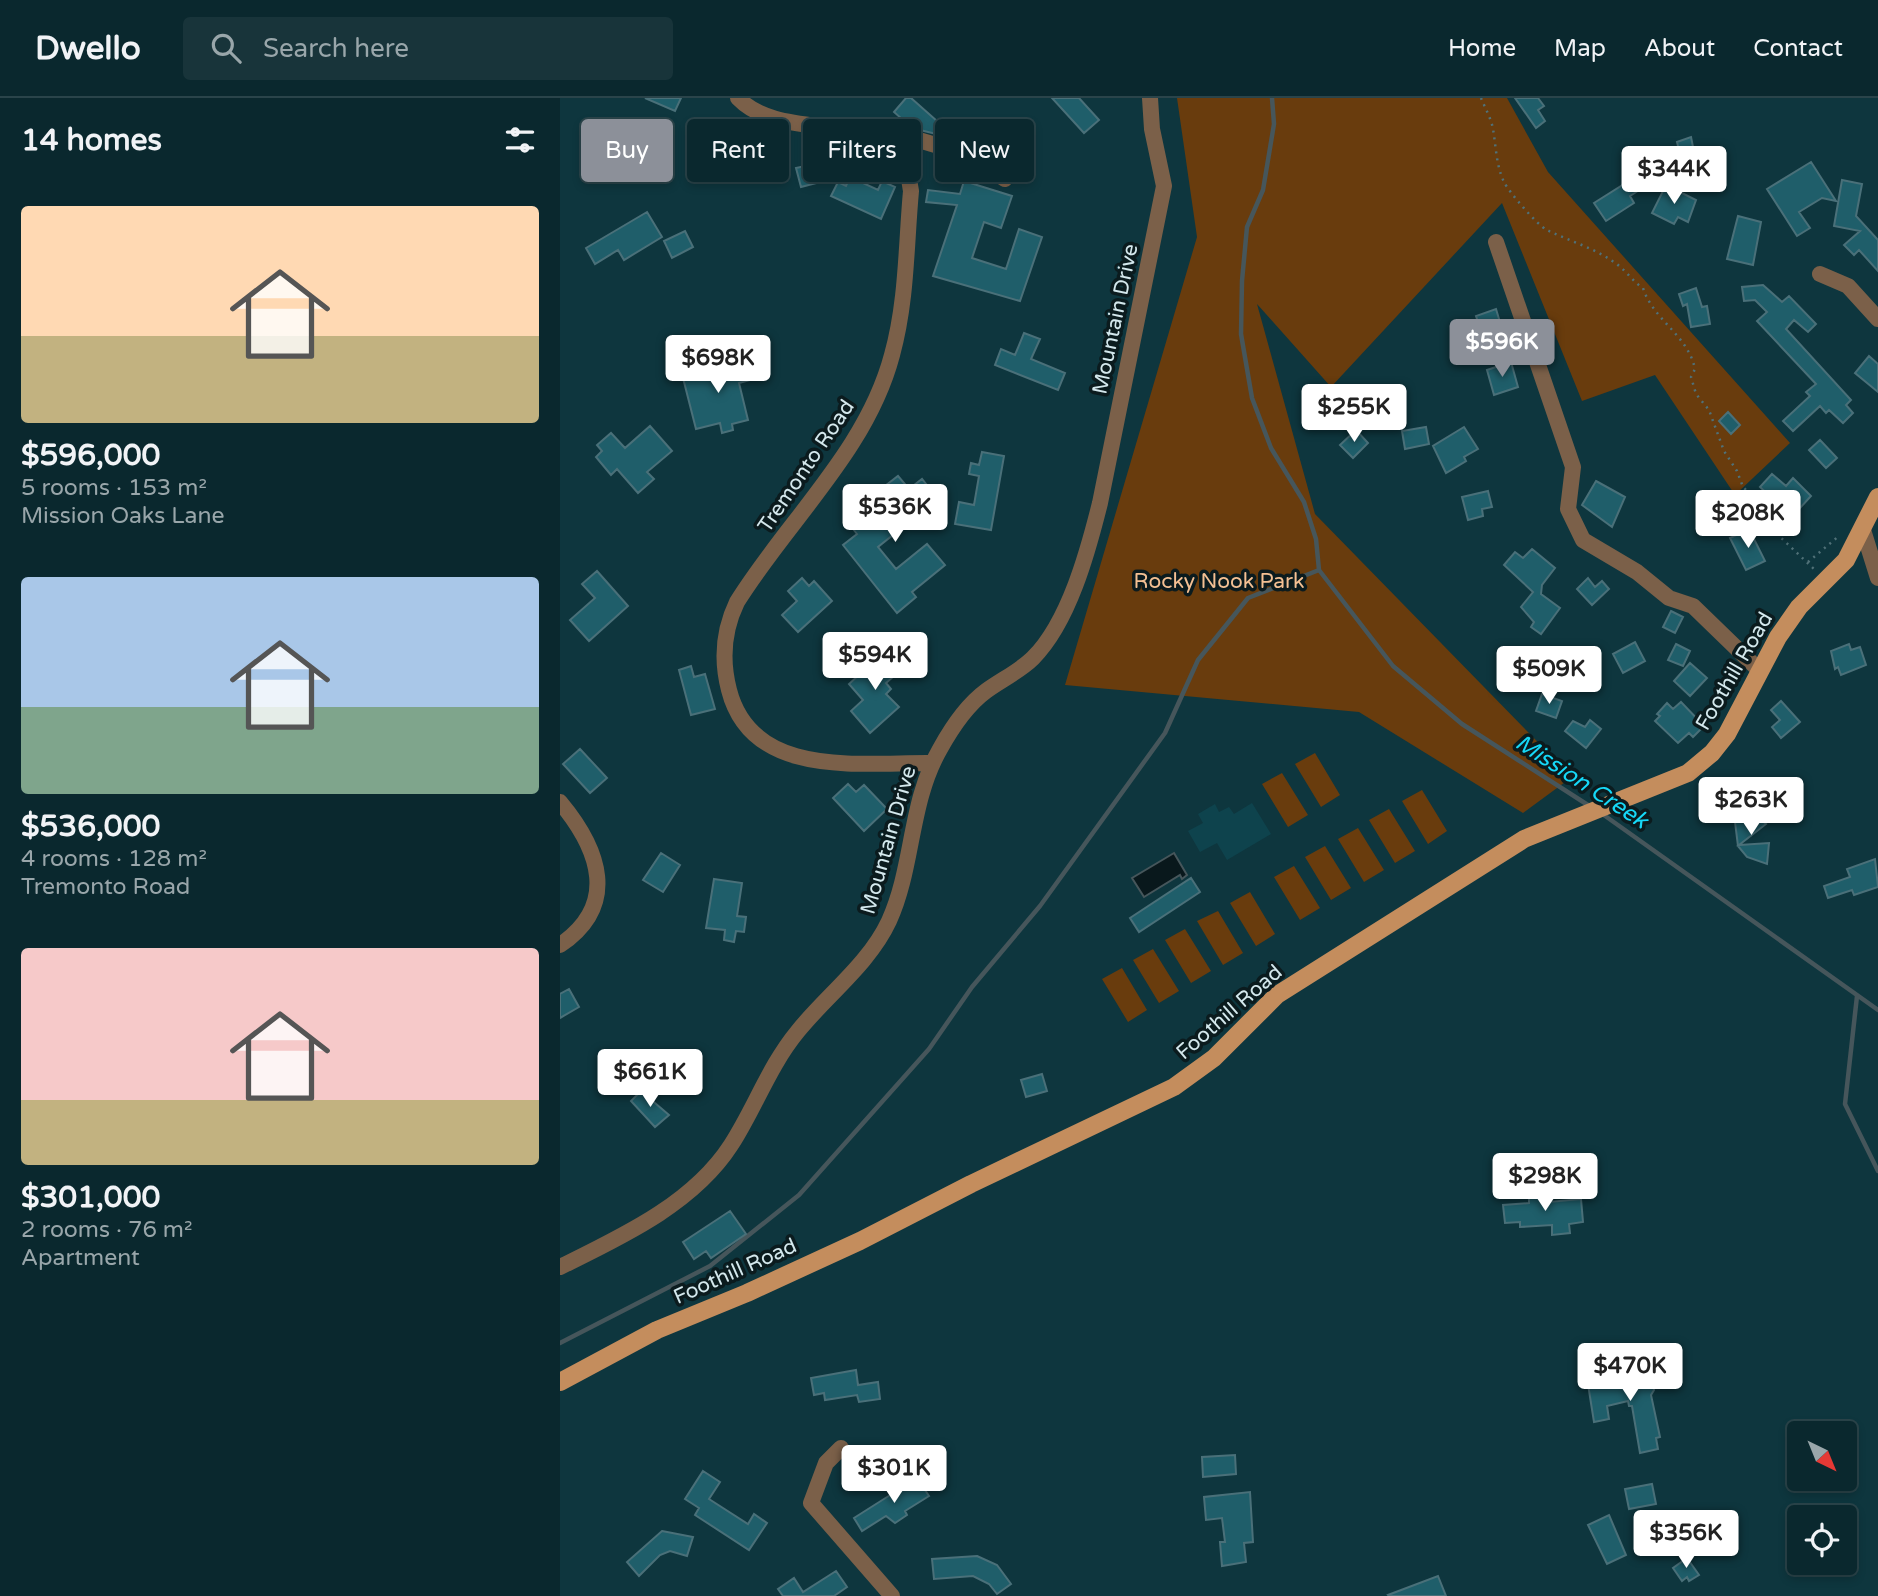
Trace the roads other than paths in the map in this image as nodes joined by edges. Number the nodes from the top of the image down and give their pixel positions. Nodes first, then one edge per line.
1 (738, 98) edge
2 (1150, 98) edge
3 (803, 121) edge
4 (910, 182) edge
5 (1496, 242) dead end
6 (1820, 274) dead end
7 (1878, 319) edge
8 (1878, 497) edge
9 (1863, 530) junction
10 (1878, 578) edge
11 (1759, 670) junction
12 (932, 763) junction
13 (560, 802) edge
14 (560, 945) edge
15 (560, 1267) edge
16 (560, 1382) edge
17 (841, 1448) dead end
18 (892, 1596) edge

1 - 3 street
2 - 12 street, Mountain Drive
4 - 12 street, Tremonto Road
5 - 11 street
6 - 7 street
8 - 9 main road, Foothill Road
9 - 10 street
9 - 11 main road, Foothill Road
11 - 16 main road, Foothill Road
12 - 15 street, Mountain Drive
13 - 14 street
17 - 18 street

